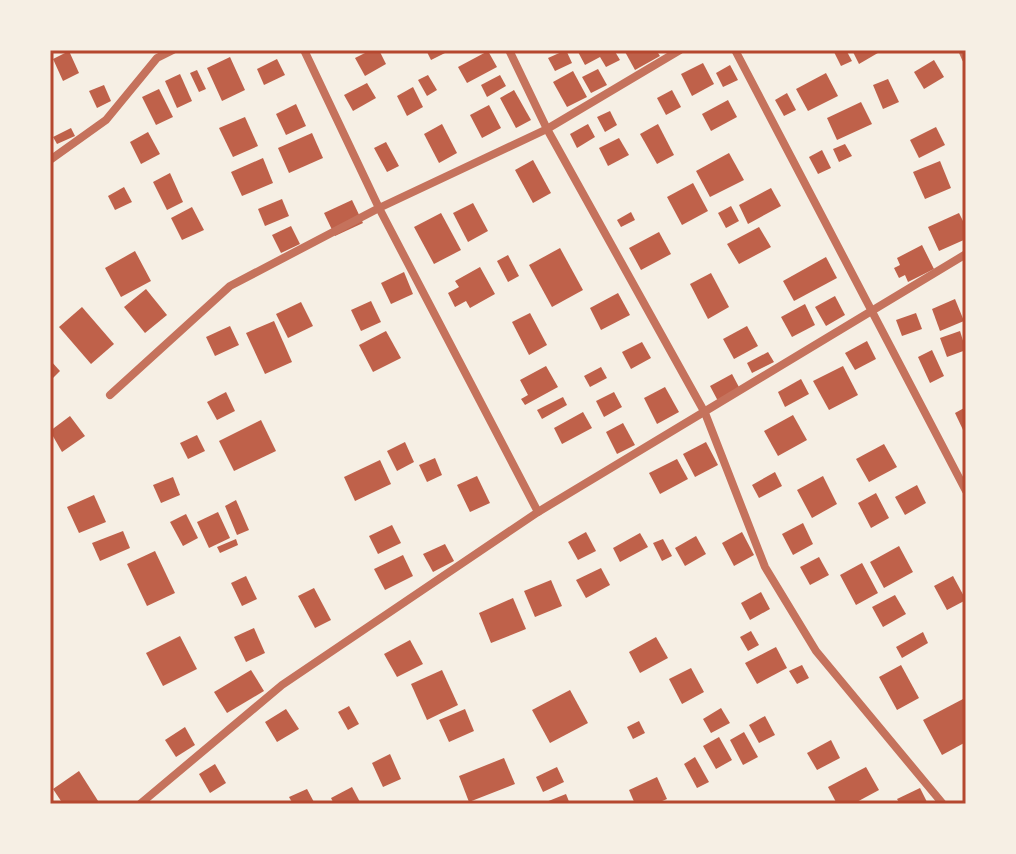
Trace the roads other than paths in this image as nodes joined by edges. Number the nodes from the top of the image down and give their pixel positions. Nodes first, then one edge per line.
1 (173, 50) edge
2 (304, 50) edge
3 (509, 50) edge
4 (680, 50) edge
5 (735, 50) edge
6 (962, 50) edge
7 (966, 59) edge
8 (547, 129) junction
9 (50, 160) edge
10 (379, 208) junction
11 (966, 254) edge
12 (870, 310) junction
13 (110, 395) dead end
14 (705, 413) junction
15 (966, 491) edge
16 (538, 512) junction
17 (140, 804) edge
18 (943, 804) edge

1 - 9 street
2 - 10 street
3 - 8 street
4 - 8 street
5 - 12 street
6 - 7 street
8 - 10 street
8 - 14 street
10 - 13 street
10 - 16 street
11 - 12 street
12 - 14 street
12 - 15 street
14 - 16 street
14 - 18 street
16 - 17 street

